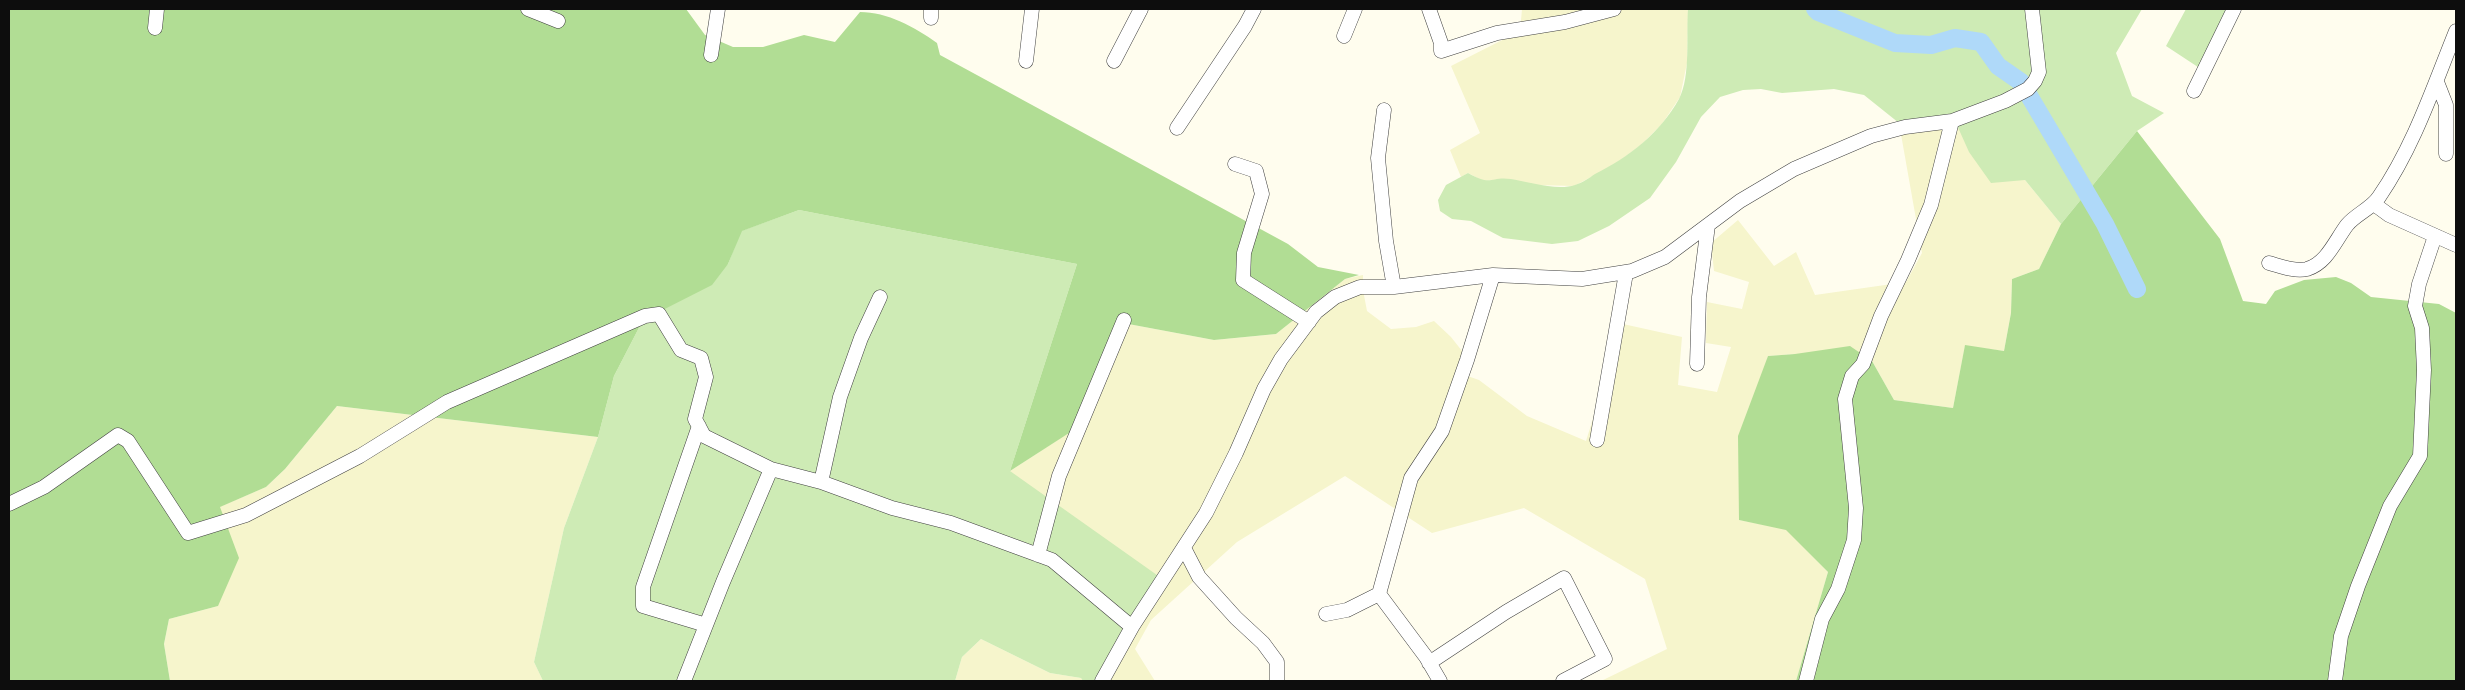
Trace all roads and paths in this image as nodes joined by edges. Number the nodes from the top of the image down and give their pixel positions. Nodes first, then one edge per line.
1 (157, 9) edge
2 (528, 9) edge
3 (718, 9) edge
4 (1032, 9) edge
5 (1141, 9) edge
6 (1254, 9) edge
7 (1355, 9) edge
8 (1429, 9) edge
9 (1614, 9) edge
10 (2032, 9) edge
11 (2234, 9) edge
12 (558, 21) dead end
13 (155, 28) dead end
14 (2456, 31) edge
15 (1344, 36) dead end
16 (712, 55) dead end
17 (1026, 61) dead end
18 (1114, 61) dead end
19 (2437, 82) junction
20 (2194, 91) dead end
21 (1384, 110) dead end
22 (1952, 120) junction
23 (1178, 128) dead end
24 (2446, 154) dead end
25 (1235, 164) dead end
26 (2374, 204) junction
27 (1708, 225) junction
28 (2435, 236) junction
29 (2456, 245) edge
30 (2269, 263) dead end
31 (1626, 273) junction
32 (1493, 275) junction
33 (1394, 286) junction
34 (880, 297) dead end
35 (1124, 320) dead end
36 (1310, 322) junction
37 (1697, 364) dead end
38 (699, 426) junction
39 (1597, 440) dead end
40 (771, 469) junction
41 (821, 482) junction
42 (9, 504) edge
43 (1184, 548) junction
44 (1038, 555) junction
45 (1379, 594) junction
46 (1326, 614) dead end
47 (706, 625) junction
48 (1132, 628) junction
49 (1429, 663) junction
50 (684, 681) edge
51 (1102, 681) edge
52 (1277, 681) edge
53 (1440, 681) edge
54 (1563, 681) edge
55 (1806, 681) edge
56 (2335, 681) edge

1 - 13 street
2 - 12 street
3 - 16 street
4 - 17 street
5 - 18 street
6 - 23 street
7 - 15 street
8 - 9 street
10 - 22 street
11 - 20 street
14 - 19 street
19 - 24 street
19 - 26 street
21 - 33 street
22 - 27 street
22 - 55 street
25 - 36 street
26 - 28 street
26 - 30 street
27 - 31 street
27 - 37 street
28 - 29 street
28 - 56 street
31 - 32 street
31 - 39 street
32 - 33 street
32 - 45 street
33 - 36 street
34 - 41 street
35 - 44 street
36 - 43 street
38 - 40 street
38 - 42 street
38 - 47 street
40 - 41 street
40 - 47 street
41 - 44 street
43 - 48 street
43 - 52 street
44 - 48 street
45 - 46 street
45 - 49 street
47 - 50 street
48 - 51 street
49 - 53 street
49 - 54 street

